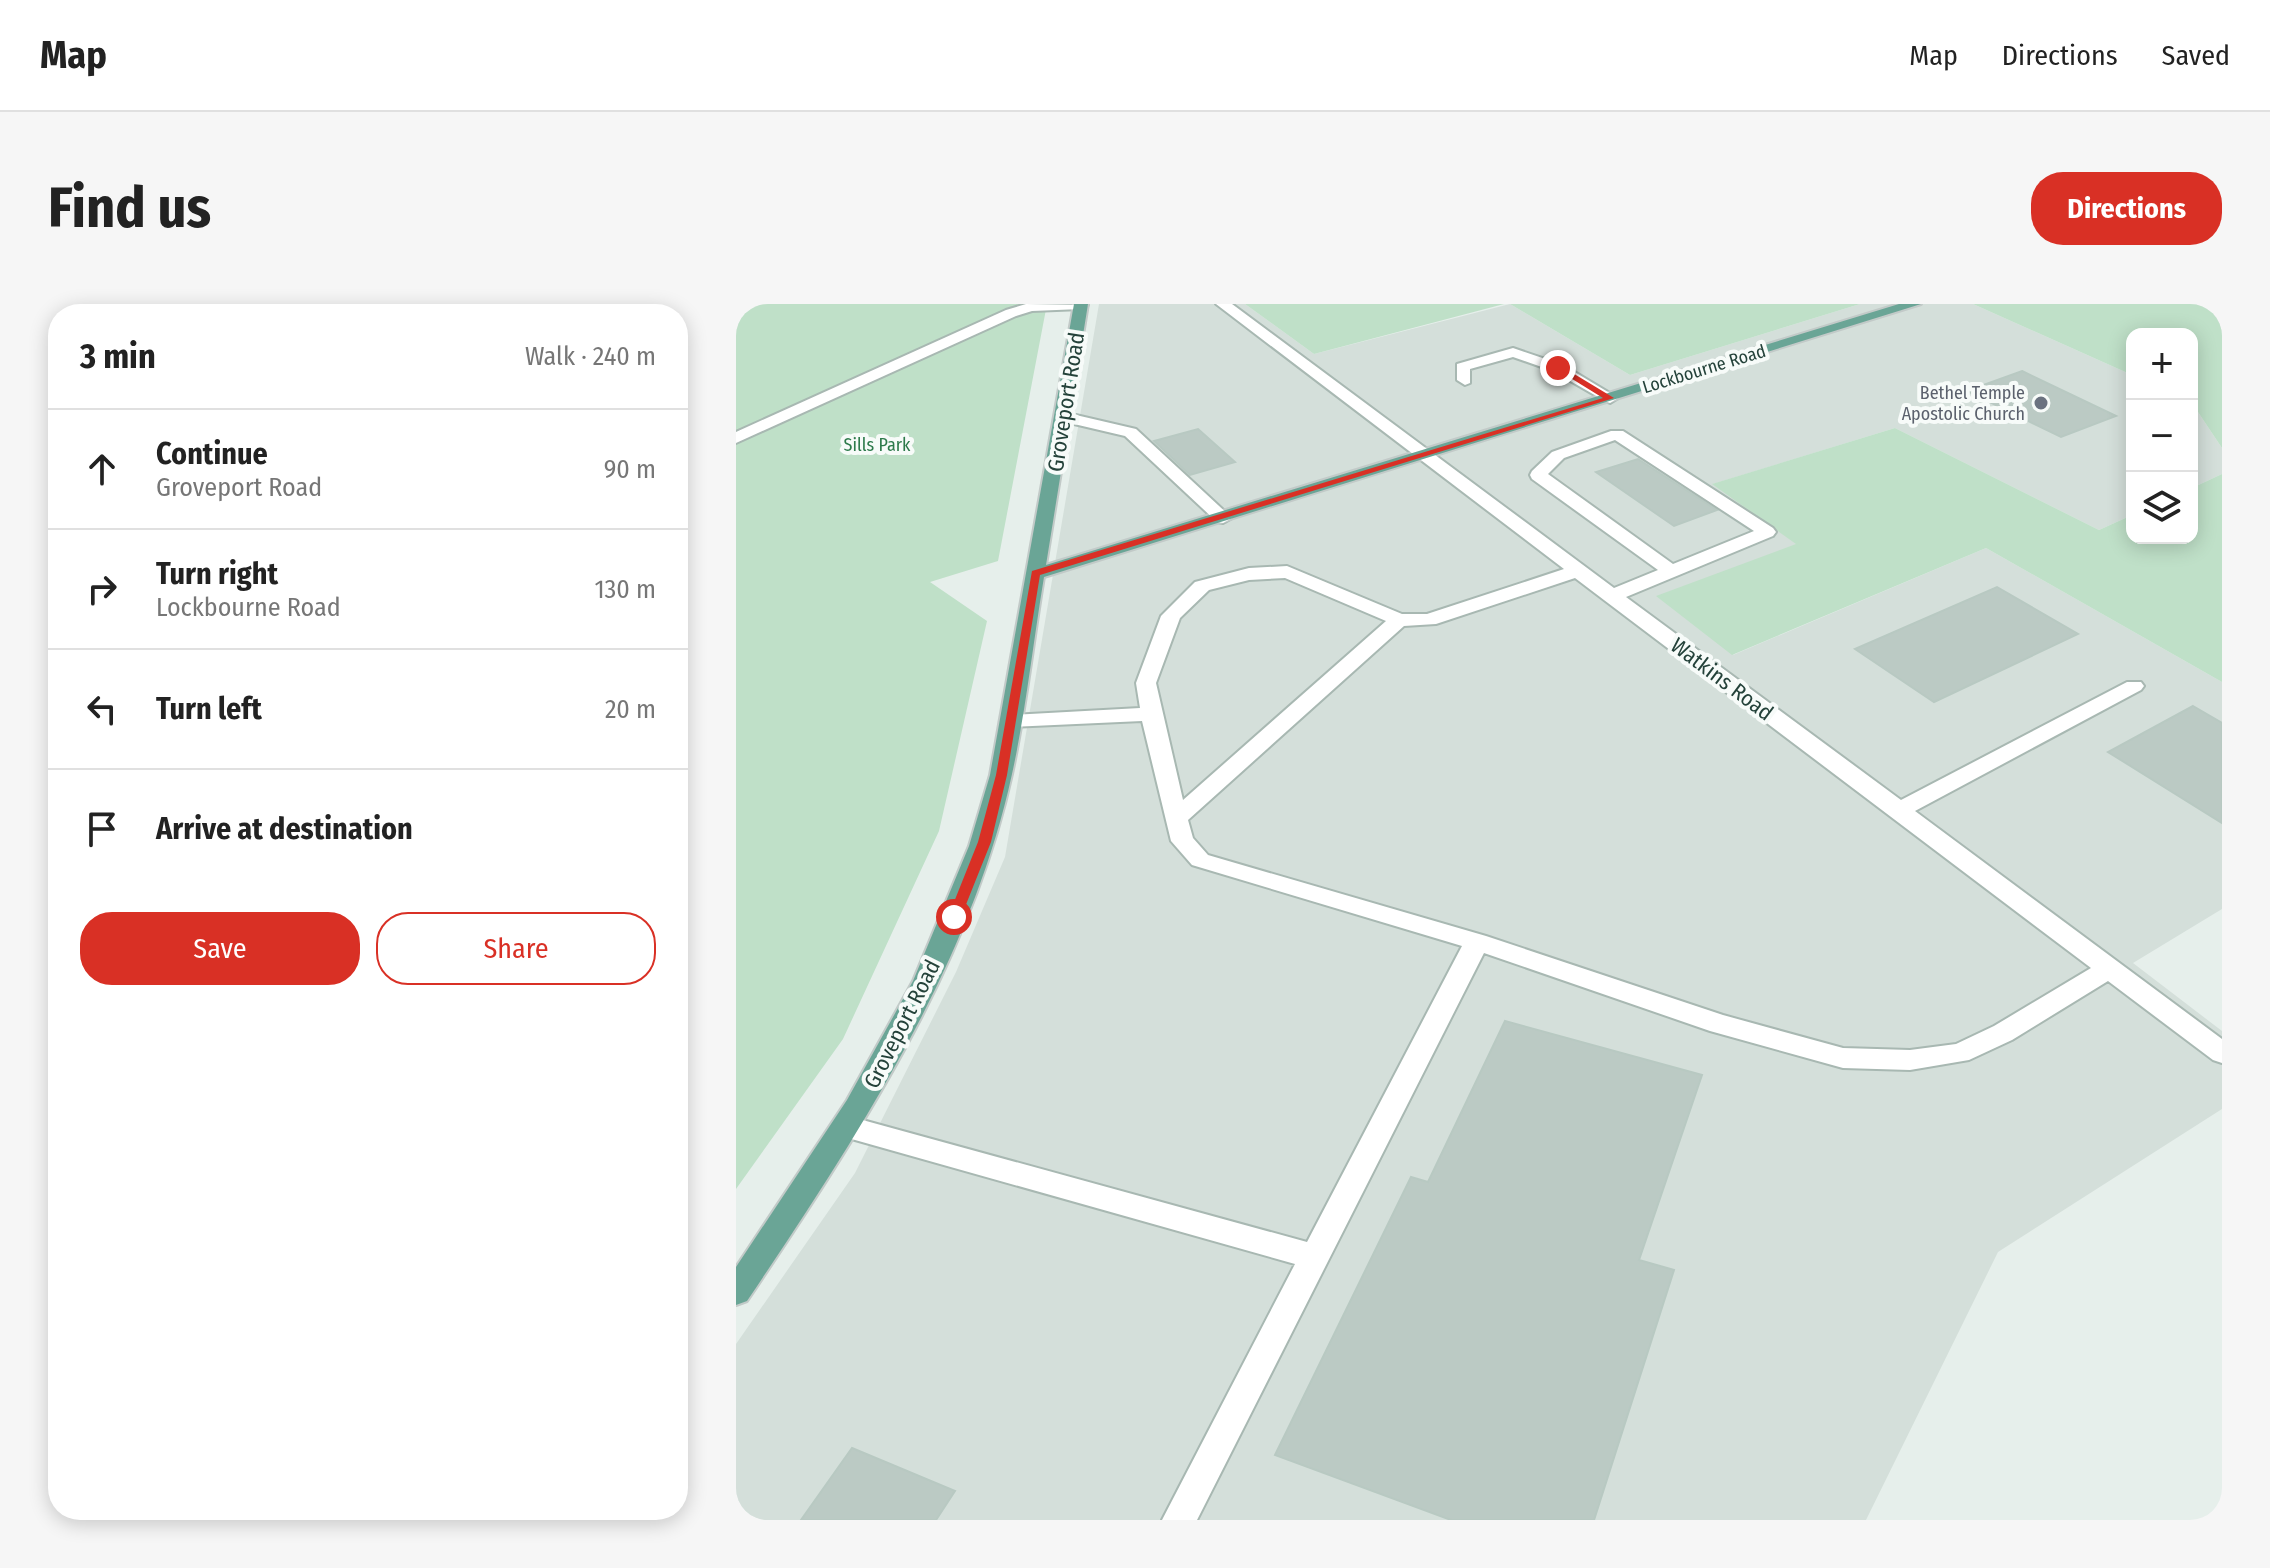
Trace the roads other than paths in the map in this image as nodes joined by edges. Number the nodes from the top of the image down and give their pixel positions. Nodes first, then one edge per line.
1 (1081, 304) edge
2 (1223, 304) edge
3 (1914, 304) edge
4 (1465, 380) dead end
5 (1610, 398) junction
6 (1063, 417) junction
7 (736, 438) edge
8 (1425, 455) junction
9 (1223, 518) junction
10 (1577, 571) junction
11 (1671, 571) junction
12 (1035, 574) junction
13 (1611, 596) junction
14 (1399, 620) junction
15 (2134, 686) dead end
16 (1151, 714) junction
17 (1010, 721) junction
18 (1898, 811) junction
19 (1176, 819) junction
20 (1477, 942) junction
21 (2109, 969) junction
22 (2222, 1053) edge
23 (848, 1127) junction
24 (1313, 1256) junction
25 (736, 1292) edge
26 (1179, 1520) edge

1 - 6 main road, Groveport Road
1 - 7 street
2 - 8 street, Watkins Road
3 - 5 main road, Lockbourne Road
4 - 5 street
5 - 8 main road, Lockbourne Road
6 - 9 street
6 - 12 main road, Groveport Road
8 - 9 main road, Lockbourne Road
8 - 10 street, Watkins Road
9 - 12 main road, Lockbourne Road
10 - 13 street, Watkins Road
10 - 14 street
11 - 11 street
11 - 13 street
12 - 17 main road, Groveport Road
13 - 18 street, Watkins Road
14 - 16 street
14 - 19 street
15 - 18 street
16 - 17 street
16 - 19 street
17 - 23 main road, Groveport Road
18 - 21 street, Watkins Road
19 - 20 street
20 - 21 street
20 - 24 street
21 - 22 street, Watkins Road
23 - 24 street
23 - 25 main road, Groveport Road
24 - 26 street

